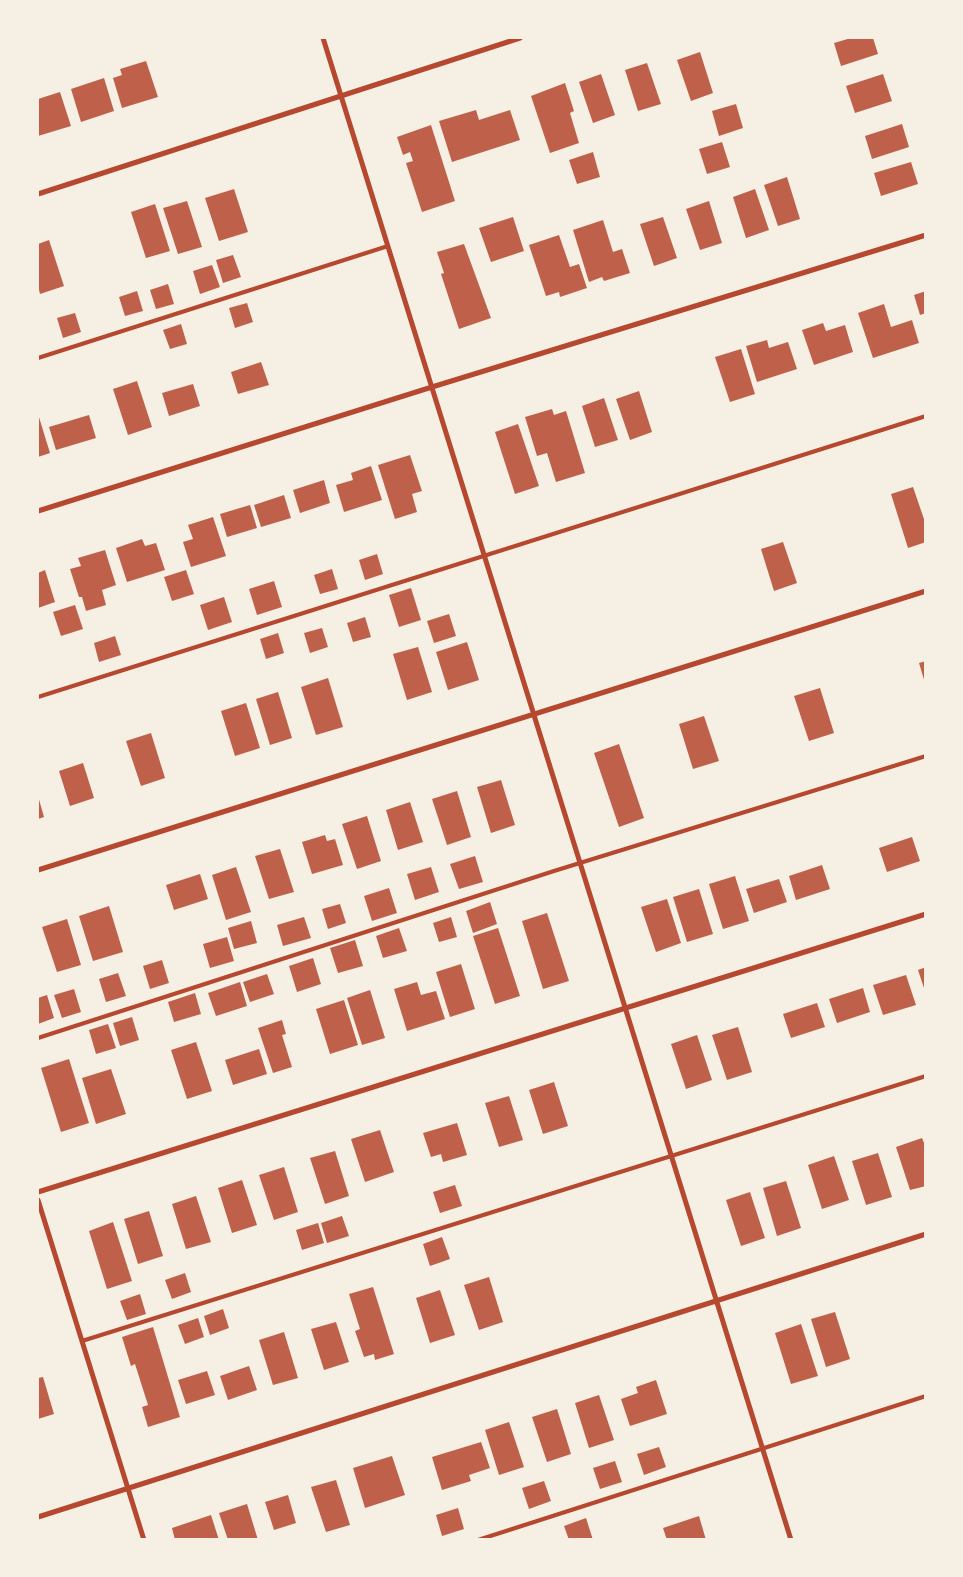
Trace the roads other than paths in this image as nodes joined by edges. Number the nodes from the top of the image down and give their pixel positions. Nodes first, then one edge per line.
1 (323, 38) edge
2 (520, 38) edge
3 (341, 97) junction
4 (38, 194) edge
5 (926, 235) edge
6 (388, 246) junction
7 (38, 358) edge
8 (432, 387) junction
9 (926, 416) edge
10 (38, 512) edge
11 (484, 555) junction
12 (926, 591) edge
13 (38, 697) edge
14 (534, 713) junction
15 (926, 756) edge
16 (580, 863) junction
17 (38, 870) edge
18 (926, 914) edge
19 (626, 1008) junction
20 (38, 1038) edge
21 (926, 1076) edge
22 (672, 1157) junction
23 (38, 1192) edge
24 (38, 1200) edge
25 (926, 1234) edge
26 (717, 1301) junction
27 (82, 1342) junction
28 (926, 1396) edge
29 (763, 1449) junction
30 (128, 1489) junction
31 (38, 1517) edge
32 (144, 1540) edge
33 (478, 1540) edge
34 (792, 1540) edge

1 - 3 street
2 - 3 street
3 - 4 street
3 - 6 street
5 - 8 street
6 - 7 lane
6 - 8 street
8 - 10 street
8 - 11 street
9 - 11 lane
11 - 13 lane
11 - 14 street
12 - 14 street
14 - 16 street
14 - 17 street
15 - 16 lane
16 - 19 street
16 - 20 lane
18 - 19 street
19 - 22 street
19 - 23 street
21 - 22 lane
22 - 26 street
22 - 27 lane
24 - 27 street
25 - 26 street
26 - 29 street
26 - 30 street
27 - 30 street
28 - 29 lane
29 - 33 lane
29 - 34 street
30 - 31 street
30 - 32 street

